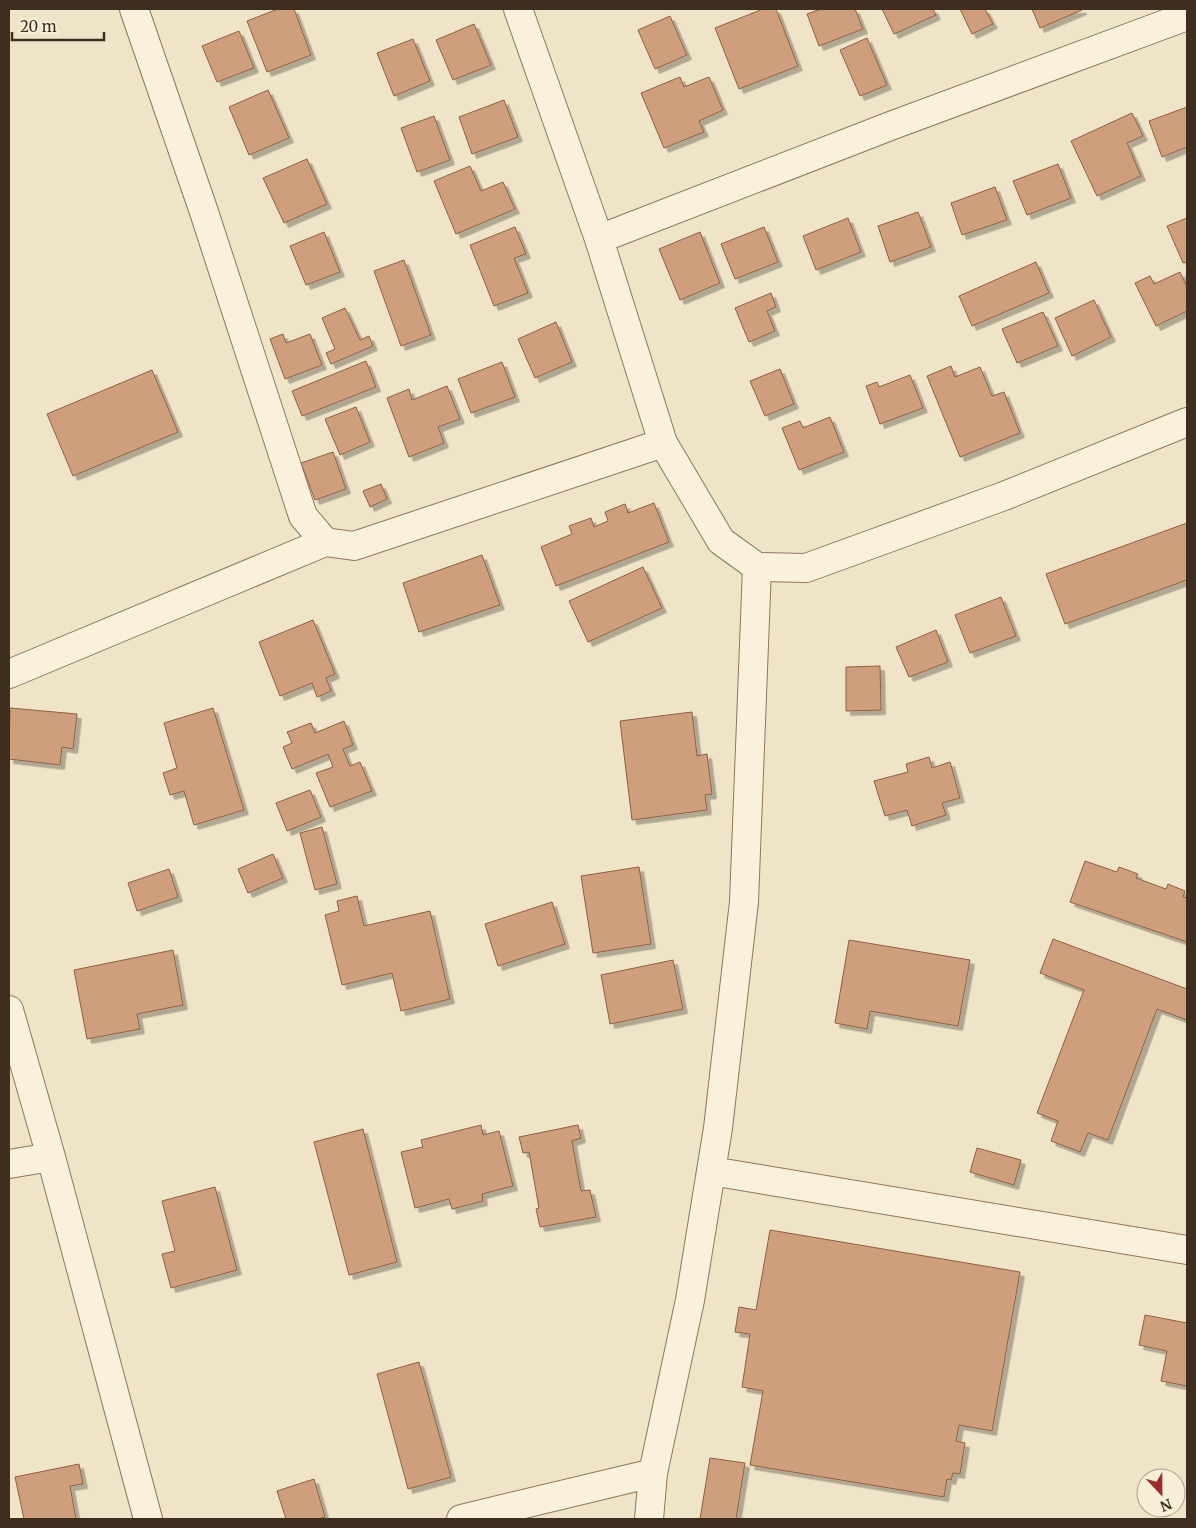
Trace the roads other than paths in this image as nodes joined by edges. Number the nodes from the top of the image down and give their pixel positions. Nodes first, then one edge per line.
1 (134, 9) edge
2 (518, 9) edge
3 (1187, 16) edge
4 (599, 239) junction
5 (1187, 422) edge
6 (663, 443) junction
7 (325, 542) junction
8 (757, 567) junction
9 (9, 674) edge
10 (9, 1010) edge
11 (51, 1157) junction
12 (9, 1164) edge
13 (711, 1172) junction
14 (1187, 1250) edge
15 (653, 1473) junction
16 (148, 1519) edge
17 (461, 1519) edge
18 (649, 1519) edge

1 - 7 street
2 - 4 street
3 - 4 street
4 - 6 street
5 - 8 street
6 - 7 street
6 - 8 street
7 - 9 street
8 - 13 street
10 - 11 street
11 - 12 street
11 - 16 street
13 - 14 street
13 - 15 street
15 - 17 street
15 - 18 street

